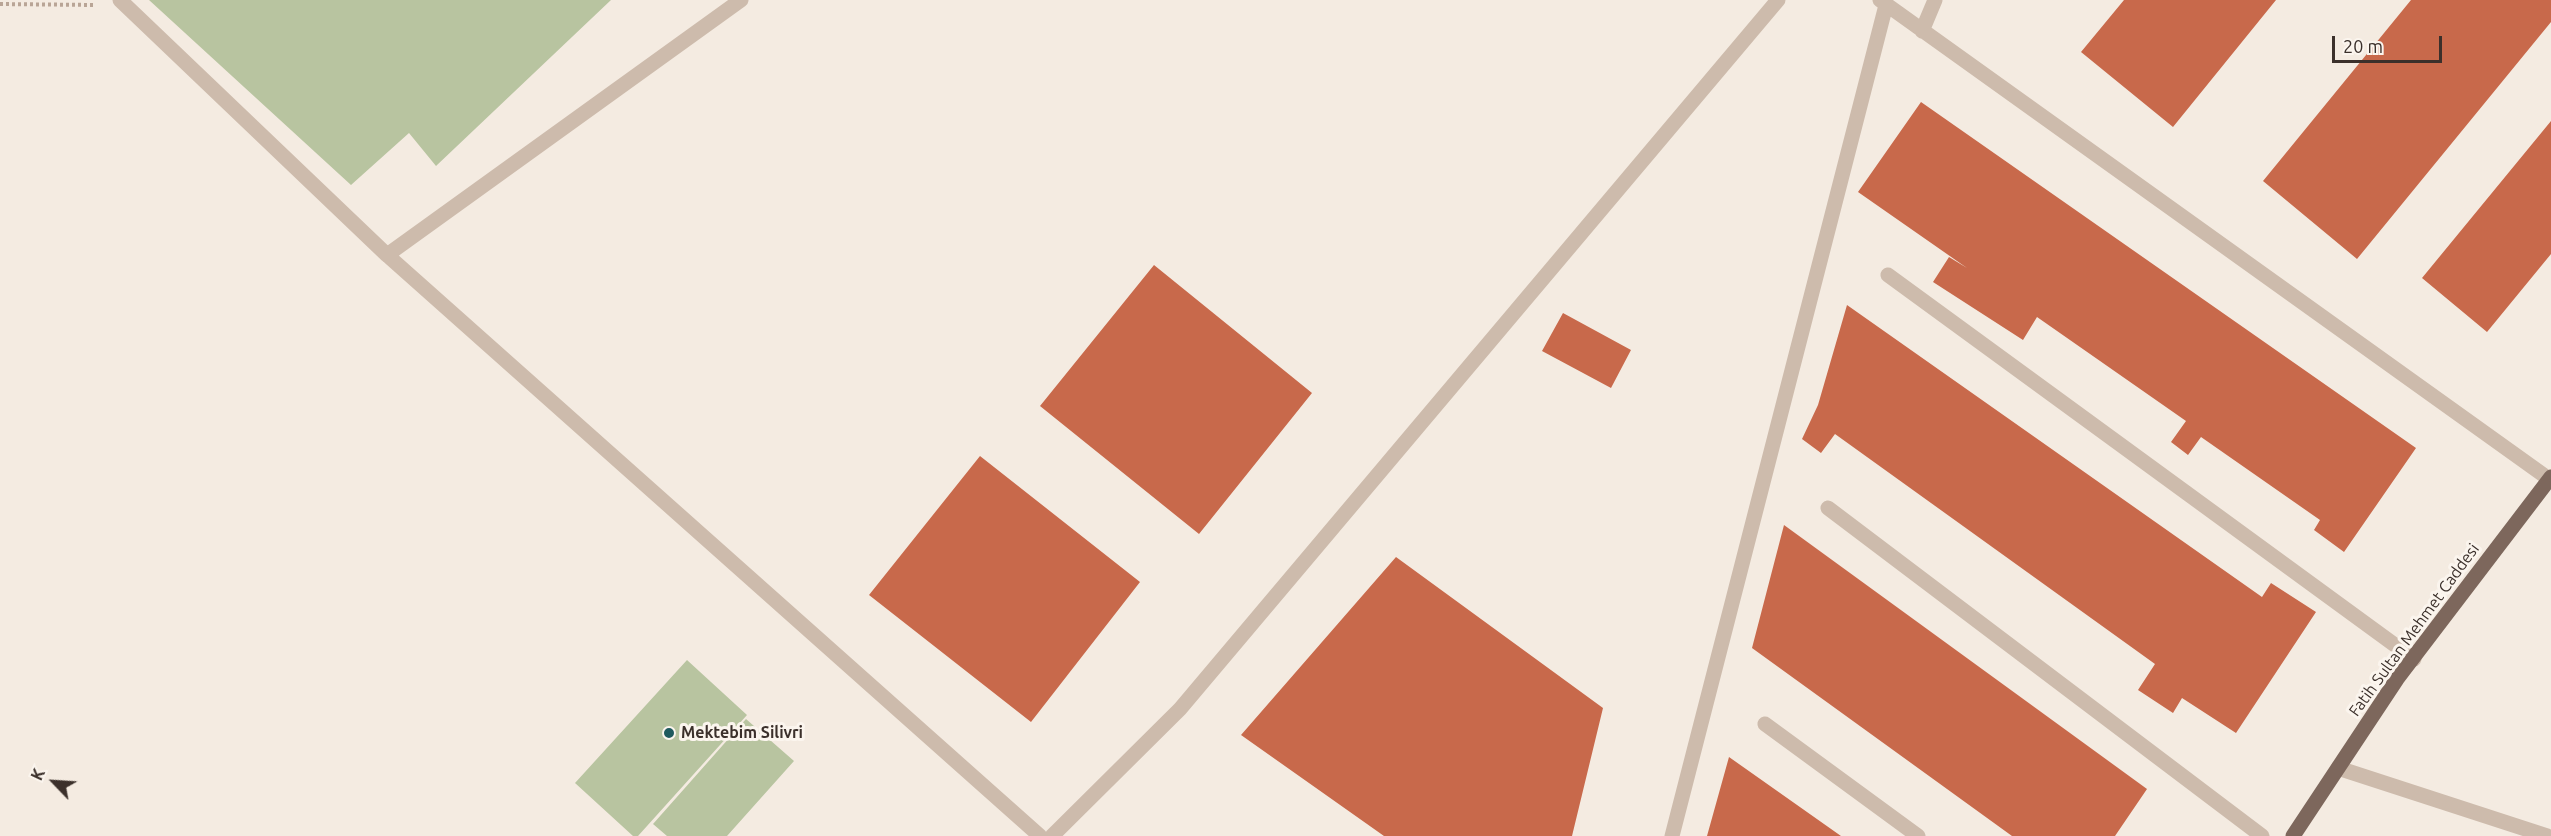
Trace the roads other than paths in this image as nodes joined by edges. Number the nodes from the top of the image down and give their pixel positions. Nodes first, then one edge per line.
1 (741, 0) edge
2 (1778, 0) edge
3 (1935, 0) edge
4 (122, 2) edge
5 (1883, 2) edge
6 (1922, 30) junction
7 (387, 255) junction
8 (1888, 275) dead end
9 (2550, 476) edge
10 (1828, 508) dead end
11 (2414, 659) junction
12 (1765, 724) dead end
13 (2338, 768) junction
14 (1040, 836) edge
15 (1052, 836) edge
16 (1672, 836) edge
17 (1918, 836) edge
18 (2262, 836) edge
19 (2293, 836) edge
20 (2547, 836) edge

1 - 7 street
2 - 15 street
3 - 6 street
4 - 7 street
5 - 6 street
5 - 16 street
6 - 9 street
7 - 14 street
8 - 11 street
9 - 11 main road, Fatih Sultan Mehmet Caddesi
10 - 18 street
11 - 13 main road, Fatih Sultan Mehmet Caddesi
12 - 17 street
13 - 19 main road, Fatih Sultan Mehmet Caddesi
13 - 20 street

